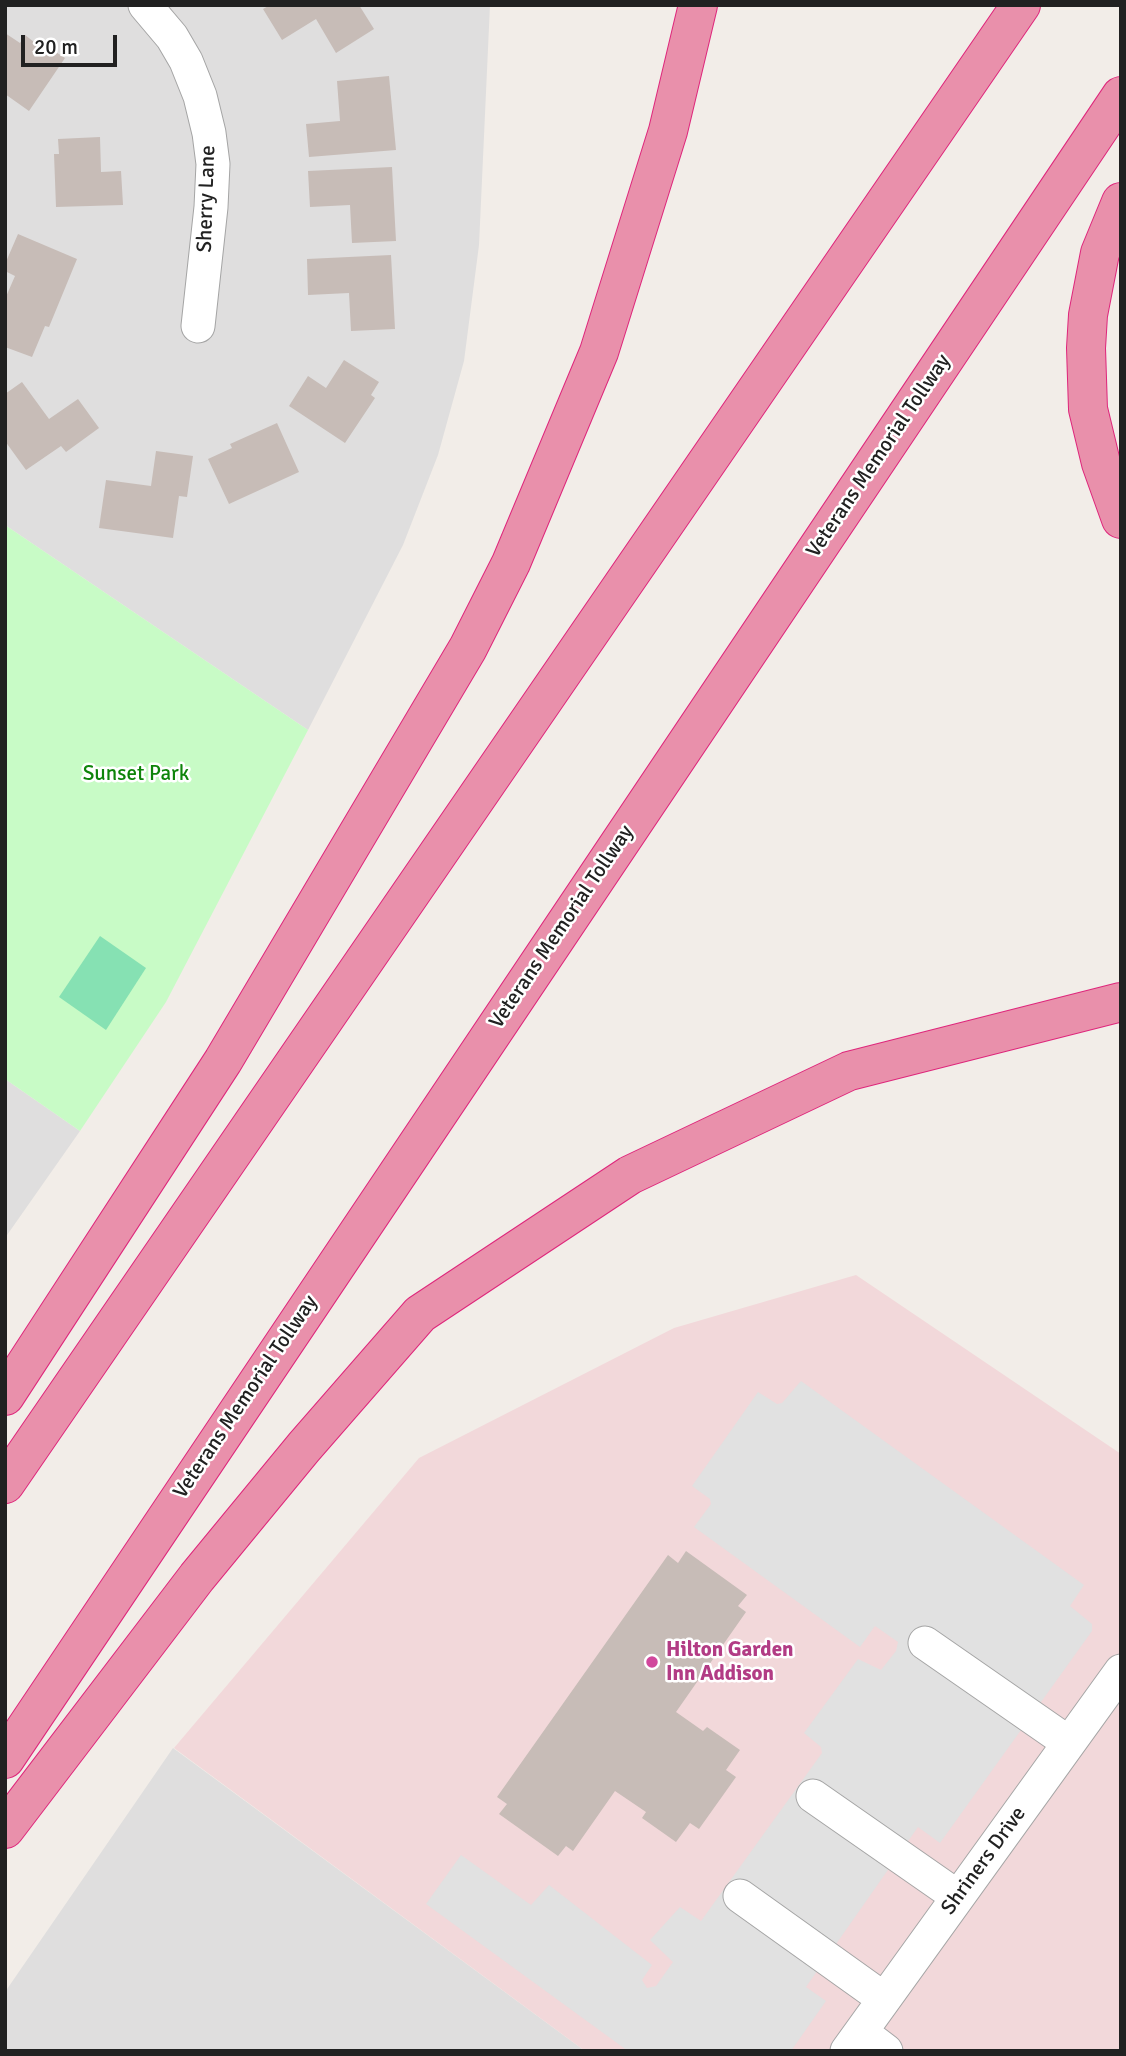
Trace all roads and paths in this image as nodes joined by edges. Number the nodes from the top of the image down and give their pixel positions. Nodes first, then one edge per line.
1 (145, 5) edge
2 (698, 5) edge
3 (1021, 5) edge
4 (1121, 96) edge
5 (1121, 202) edge
6 (198, 326) dead end
7 (1121, 519) edge
8 (1121, 1002) edge
9 (5, 1396) edge
10 (5, 1484) edge
11 (925, 1643) dead end
12 (1121, 1671) edge
13 (1069, 1743) junction
14 (5, 1759) edge
15 (813, 1796) dead end
16 (5, 1829) edge
17 (740, 1896) dead end
18 (958, 1897) junction
19 (884, 1999) junction
20 (864, 2045) edge

1 - 6 street, Sherry Lane
2 - 9 highway
3 - 10 highway
4 - 14 highway, Veterans Memorial Tollway
5 - 7 highway
8 - 16 highway
11 - 13 street
12 - 13 street, Shriners Drive
13 - 18 street, Shriners Drive
15 - 18 street
17 - 19 street
18 - 19 street, Shriners Drive
19 - 20 street, Shriners Drive

